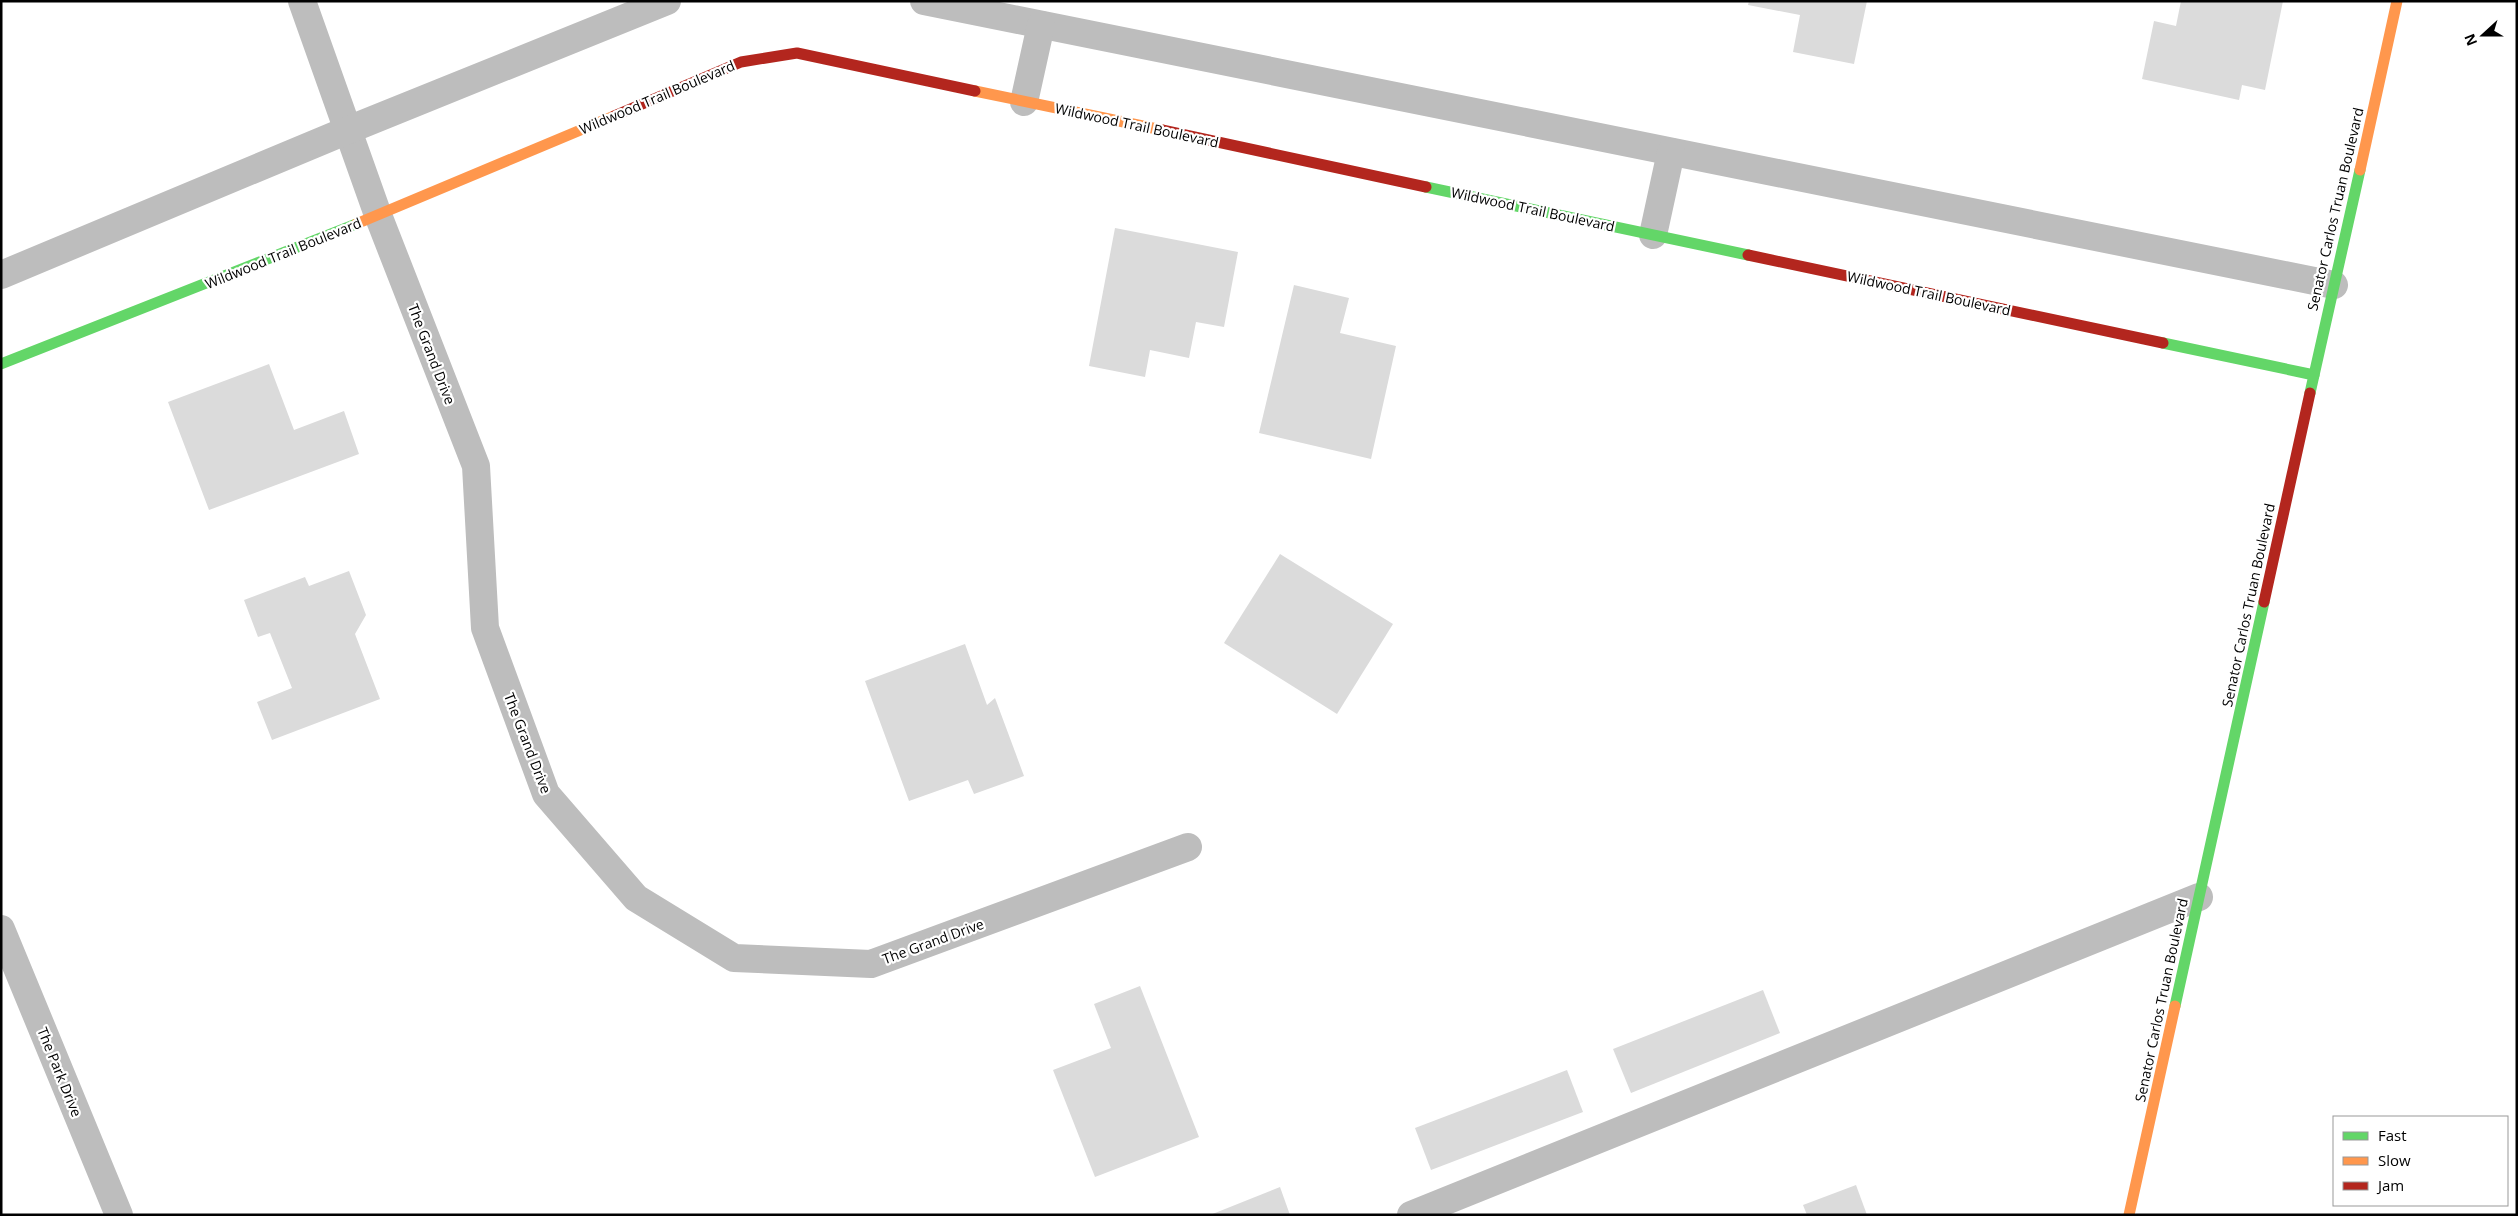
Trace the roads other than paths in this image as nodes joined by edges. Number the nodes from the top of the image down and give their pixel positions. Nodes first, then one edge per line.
1 (302, 1) edge
2 (667, 1) edge
3 (924, 1) edge
4 (2397, 1) edge
5 (1041, 25) junction
6 (1024, 102) junction
7 (348, 130) junction
8 (1671, 152) junction
9 (378, 215) junction
10 (1653, 235) junction
11 (1, 275) edge
12 (2334, 285) junction
13 (1, 364) edge
14 (2314, 375) junction
15 (1188, 847) dead end
16 (2199, 897) junction
17 (1, 929) edge
18 (119, 1215) edge
19 (1411, 1215) edge
20 (2129, 1215) edge

1 - 7 street, The Grand Drive
2 - 7 street
3 - 5 street
4 - 12 street, Senator Carlos Truan Boulevard
5 - 6 street
5 - 8 street
6 - 9 street, Wildwood Trail Boulevard
6 - 10 street, Wildwood Trail Boulevard
7 - 9 street, The Grand Drive
7 - 11 street
8 - 10 street
8 - 12 street
9 - 13 street, Wildwood Trail Boulevard
9 - 15 street, The Grand Drive
10 - 14 street, Wildwood Trail Boulevard
12 - 14 street, Senator Carlos Truan Boulevard
14 - 16 street, Senator Carlos Truan Boulevard
16 - 19 street
16 - 20 street, Senator Carlos Truan Boulevard
17 - 18 street, The Park Drive

